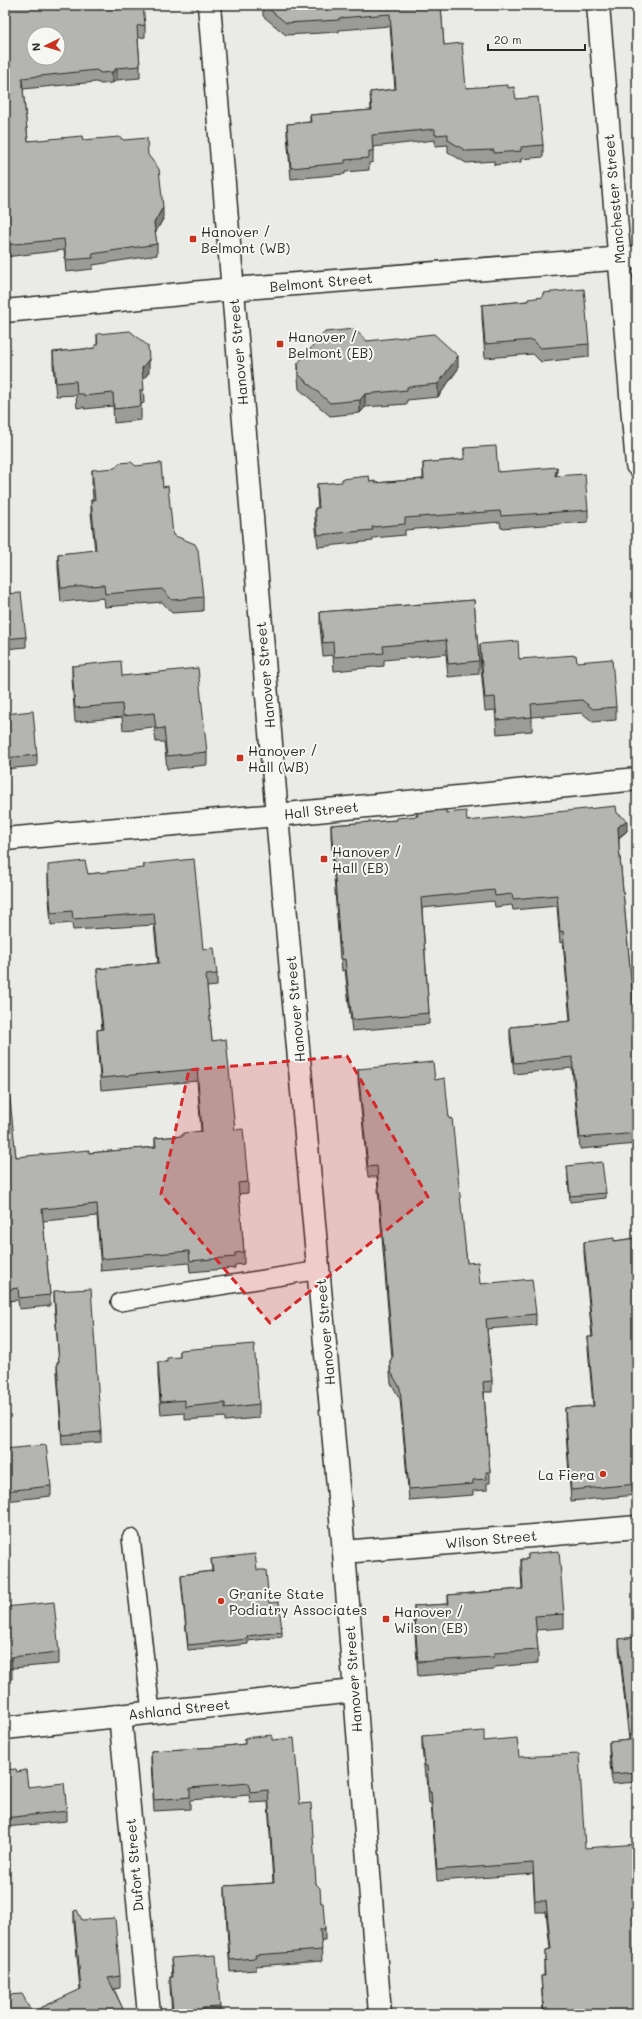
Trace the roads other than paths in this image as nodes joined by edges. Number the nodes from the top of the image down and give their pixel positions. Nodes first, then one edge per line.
1 (209, 5) edge
2 (598, 5) edge
3 (628, 257) edge
4 (233, 289) junction
5 (5, 311) edge
6 (637, 466) edge
7 (637, 779) edge
8 (277, 815) junction
9 (5, 839) edge
10 (320, 1270) junction
11 (120, 1302) dead end
12 (637, 1527) edge
13 (131, 1538) dead end
14 (344, 1552) junction
15 (354, 1691) junction
16 (151, 1712) junction
17 (120, 1715) junction
18 (5, 1728) edge
19 (149, 2014) edge
20 (380, 2014) edge

1 - 4 street, Hanover Street
2 - 3 street, Manchester Street
3 - 4 street, Belmont Street
3 - 6 street, Manchester Street
4 - 5 street, Belmont Street
4 - 8 street, Hanover Street
7 - 8 street, Hall Street
8 - 9 street, Hall Street
8 - 10 street, Hanover Street
10 - 11 lane
10 - 14 street, Hanover Street
12 - 14 street, Wilson Street
13 - 16 lane
14 - 15 street, Hanover Street
15 - 16 street, Ashland Street
15 - 20 street, Hanover Street
16 - 17 street, Ashland Street
17 - 18 street, Ashland Street
17 - 19 street, Dufort Street

